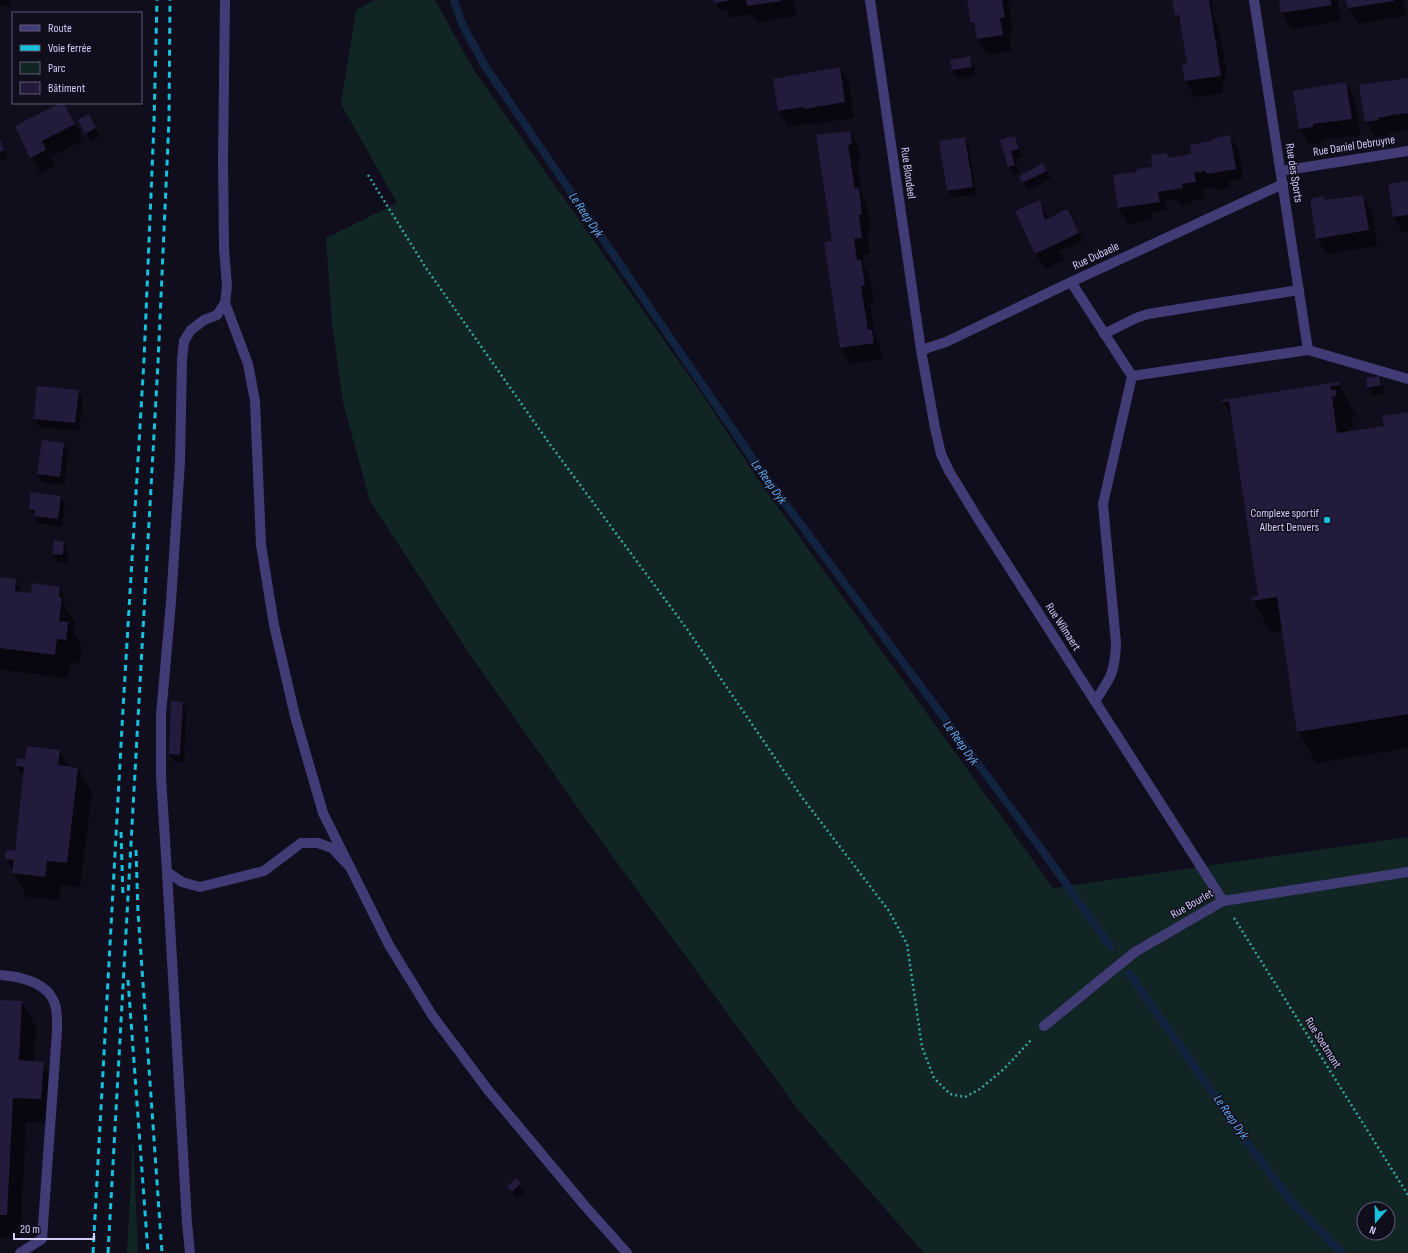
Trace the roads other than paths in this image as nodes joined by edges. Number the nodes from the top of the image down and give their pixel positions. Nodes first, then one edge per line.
1 (226, 0) edge
2 (870, 0) edge
3 (1254, 0) edge
4 (1408, 151) edge
5 (1281, 171) junction
6 (1283, 184) junction
7 (1071, 282) junction
8 (1299, 290) junction
9 (225, 303) junction
10 (1104, 334) junction
11 (921, 350) junction
12 (1308, 350) junction
13 (1132, 376) junction
14 (1408, 379) edge
15 (1095, 701) junction
16 (350, 867) junction
17 (167, 872) junction
18 (1408, 872) edge
19 (1223, 901) junction
20 (0, 975) edge
21 (1044, 1026) road end
22 (20, 1253) edge
23 (190, 1253) edge
24 (627, 1253) edge

1 - 9 street
2 - 11 street, Rue Blondeel
3 - 5 street, Rue des Sports
4 - 5 street, Rue Daniel Debruyne
5 - 6 street, Rue des Sports
6 - 7 street, Rue Dubaele
6 - 8 street, Rue des Sports
7 - 10 street
7 - 11 street, Rue Dubaele
8 - 10 street
8 - 12 street, Rue des Sports
9 - 16 street
9 - 17 street
10 - 13 street
11 - 15 street, Rue Wilmaert
12 - 13 street
12 - 14 street
13 - 15 street
15 - 19 street, Rue Wilmaert
16 - 17 street
16 - 24 street
17 - 23 street
18 - 19 street, Rue Bourlet
19 - 21 street, Rue Bourlet
20 - 22 street

